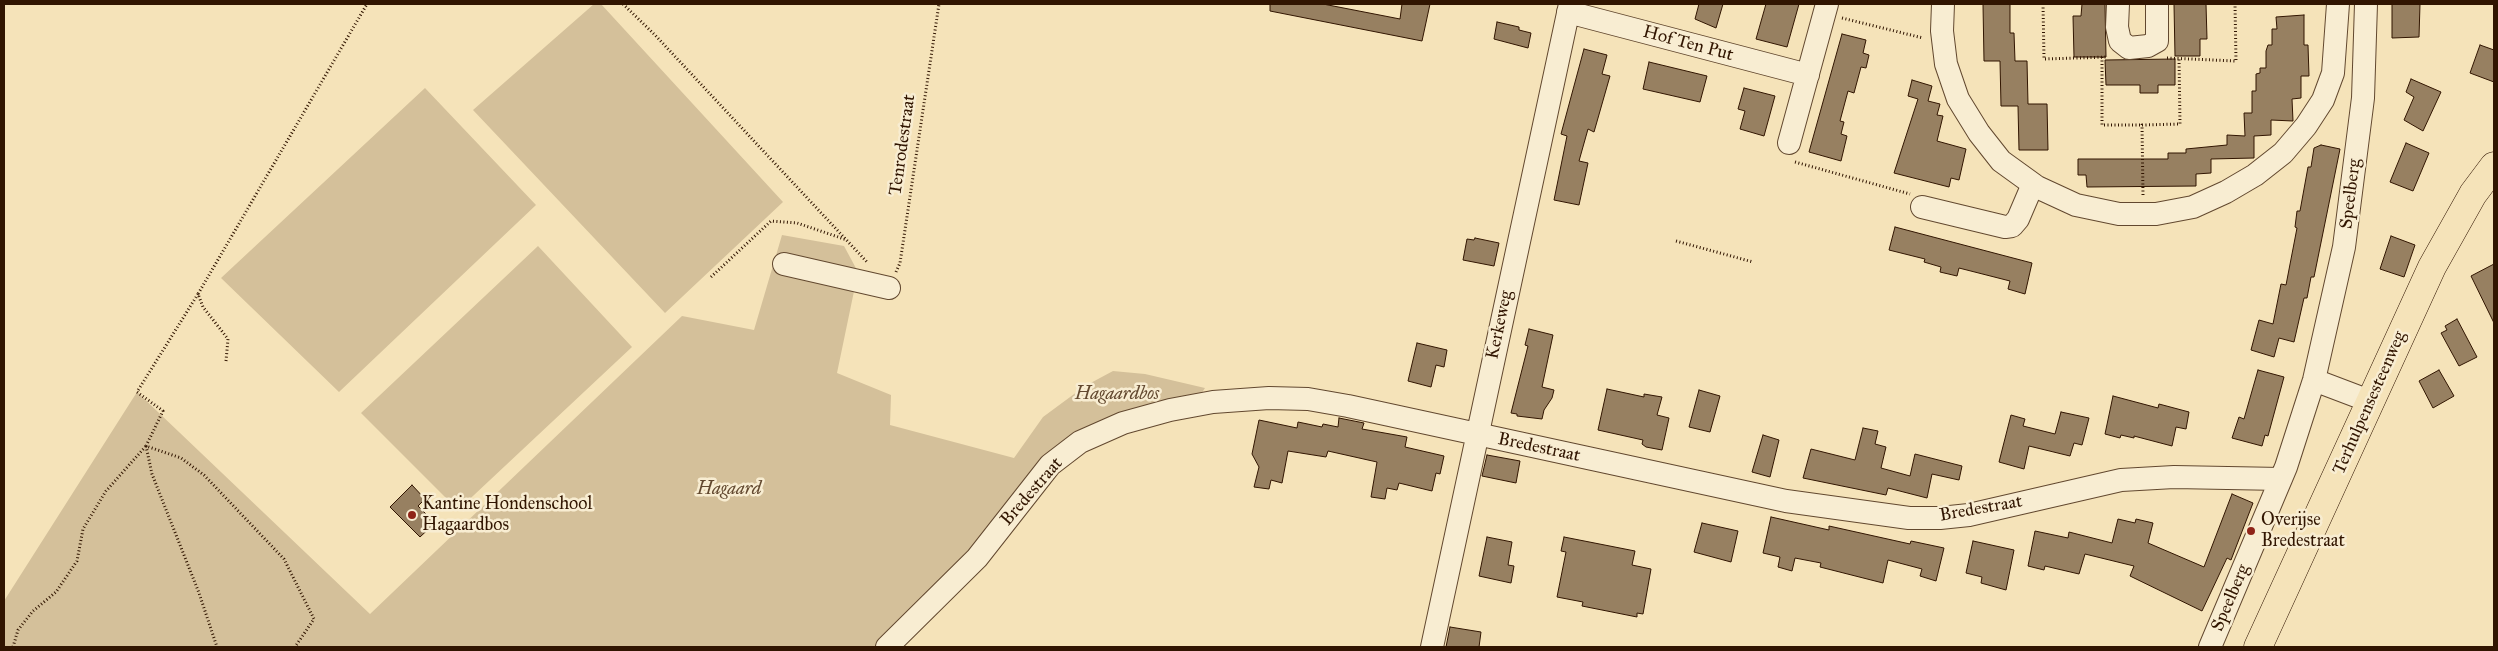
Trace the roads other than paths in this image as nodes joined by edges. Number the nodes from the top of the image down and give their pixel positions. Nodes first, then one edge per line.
1 (1943, 4) edge
2 (2118, 4) edge
3 (2157, 4) edge
4 (2338, 7) edge
5 (1569, 8) edge
6 (2366, 8) edge
7 (1826, 9) edge
8 (1808, 75) junction
9 (1789, 152) road end
10 (2494, 166) edge
11 (2033, 184) junction
12 (1922, 206) road end
13 (784, 264) dead end
14 (889, 288) road end
15 (2314, 380) junction
16 (2372, 402) junction
17 (1476, 434) junction
18 (2280, 479) junction
19 (887, 647) edge
20 (1432, 647) edge
21 (2210, 647) edge
22 (2258, 647) edge

1 - 11 street
2 - 3 street
4 - 6 street
4 - 11 street
5 - 8 street, Hof Ten Put
5 - 17 street, Kerkeweg
6 - 15 street, Speelberg
7 - 8 street
8 - 9 street
10 - 16 main road, Terhulpensesteenweg
11 - 12 street
13 - 14 street
15 - 16 street
15 - 18 street, Speelberg
16 - 22 main road, Terhulpensesteenweg
17 - 18 street, Bredestraat
17 - 19 street, Bredestraat
17 - 20 street, Kerkeweg
18 - 21 street, Speelberg

